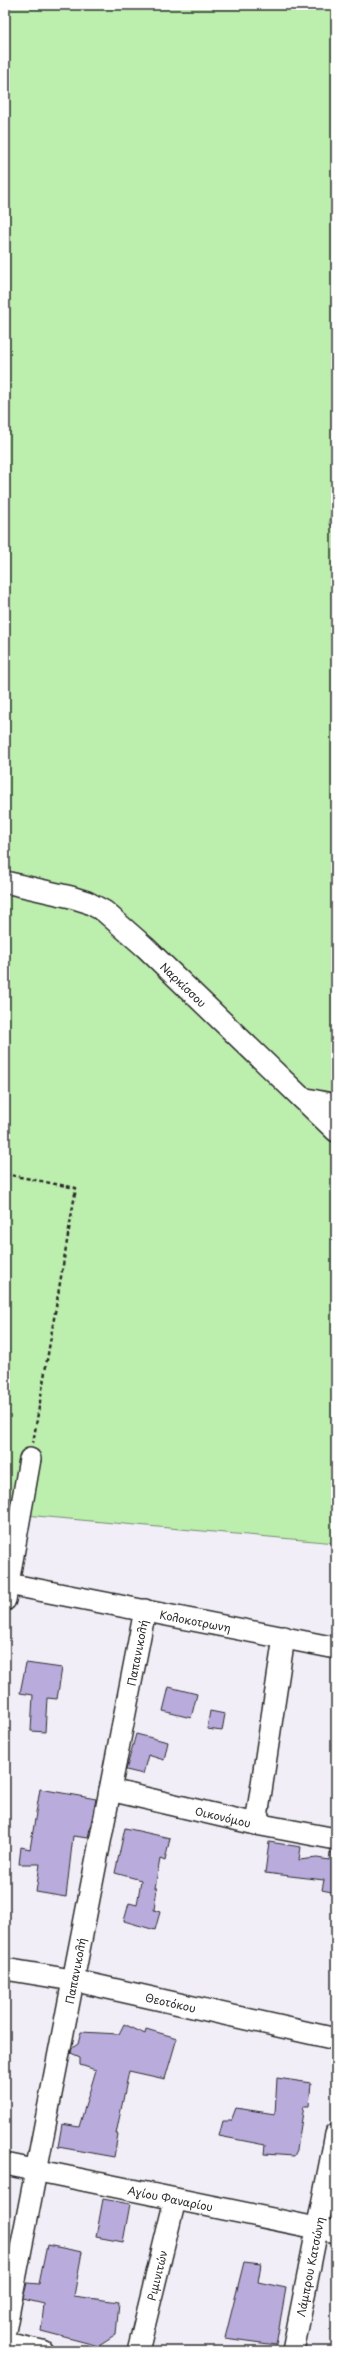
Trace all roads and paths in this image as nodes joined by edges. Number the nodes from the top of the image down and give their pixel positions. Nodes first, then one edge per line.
1 (5, 882) edge
2 (302, 1098) junction
3 (336, 1105) edge
4 (336, 1131) edge
5 (5, 1174) edge
6 (30, 1459) joint
7 (6, 1592) edge
8 (145, 1610) junction
9 (284, 1637) junction
10 (336, 1648) edge
11 (110, 1790) junction
12 (256, 1824) junction
13 (336, 1839) edge
14 (5, 1969) edge
15 (72, 1980) junction
16 (336, 2039) edge
17 (336, 2134) edge
18 (5, 2164) edge
19 (37, 2170) junction
20 (175, 2200) junction
21 (327, 2230) edge
22 (5, 2332) edge
23 (5, 2343) edge
24 (42, 2351) edge
25 (138, 2351) edge
26 (293, 2351) edge

1 - 2 street, Ναρκίσσου
2 - 3 street
2 - 4 street, Ναρκίσσου
5 - 6 path
6 - 7 street
7 - 8 street, Κολοκοτρωνη
8 - 9 street, Κολοκοτρωνη
8 - 11 street, Παπανικολή
9 - 10 street, Κολοκοτρωνη
9 - 12 street
11 - 12 street, Οικονόμου
11 - 15 street, Παπανικολή
12 - 13 street, Οικονόμου
14 - 15 street, Θεοτόκου
15 - 16 street, Θεοτόκου
15 - 19 street, Παπανικολή
17 - 21 street, Λάμπρου Κατσώνη
18 - 19 street, Αγίου Φαναρίου
19 - 20 street, Αγίου Φαναρίου
19 - 22 street, Παπανικολή
20 - 21 street, Αγίου Φαναρίου
20 - 25 street, Ριμινιτών
21 - 26 street, Λάμπρου Κατσώνη
23 - 24 street

